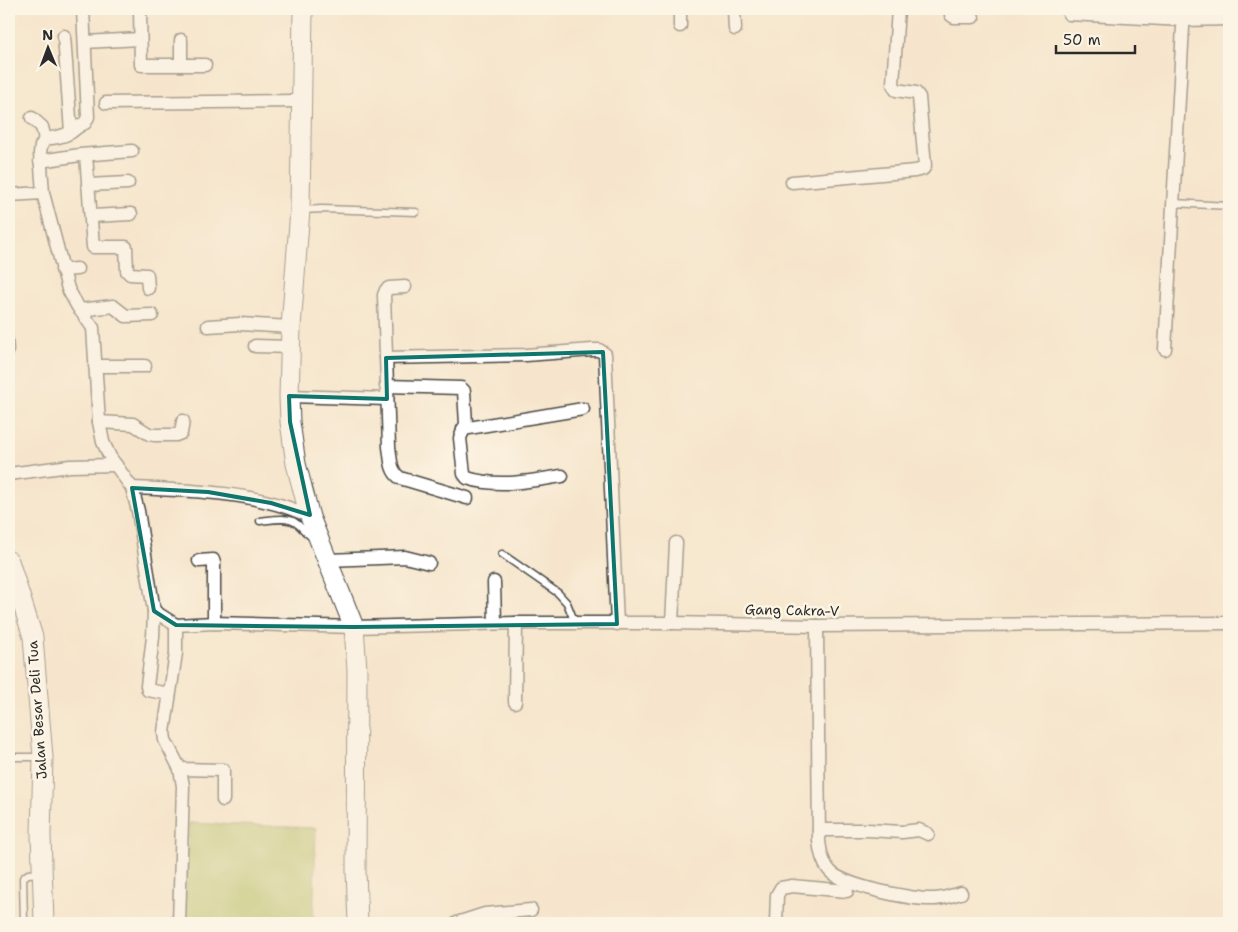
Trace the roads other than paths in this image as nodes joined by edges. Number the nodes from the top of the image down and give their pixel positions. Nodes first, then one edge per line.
1 (83, 9) edge
2 (140, 9) edge
3 (303, 9) edge
4 (680, 9) edge
5 (734, 9) edge
6 (898, 9) edge
7 (951, 9) edge
8 (1069, 14) dead end
9 (1184, 14) edge
10 (974, 17) dead end
11 (1229, 19) edge
12 (680, 26) dead end
13 (735, 30) dead end
14 (64, 36) dead end
15 (140, 39) junction
16 (181, 40) dead end
17 (85, 42) junction
18 (181, 65) junction
19 (205, 65) dead end
20 (302, 102) junction
21 (106, 103) dead end
22 (32, 118) dead end
23 (71, 132) junction
24 (45, 139) junction
25 (132, 151) dead end
26 (86, 155) junction
27 (40, 161) junction
28 (792, 182) dead end
29 (128, 184) dead end
30 (88, 185) junction
31 (43, 193) junction
32 (9, 195) edge
33 (1173, 203) junction
34 (1229, 206) edge
35 (300, 210) junction
36 (416, 212) dead end
37 (131, 214) dead end
38 (92, 216) junction
39 (76, 269) dead end
40 (62, 270) junction
41 (405, 287) dead end
42 (148, 288) dead end
43 (80, 310) junction
44 (152, 315) dead end
45 (208, 326) dead end
46 (291, 327) junction
47 (9, 337) edge
48 (255, 346) dead end
49 (291, 347) junction
50 (1165, 349) dead end
51 (9, 353) edge
52 (386, 358) junction
53 (95, 366) junction
54 (145, 366) dead end
55 (387, 393) junction
56 (289, 396) junction
57 (583, 409) dead end
58 (183, 421) dead end
59 (99, 422) junction
60 (463, 429) junction
61 (116, 465) junction
62 (9, 474) edge
63 (562, 476) dead end
64 (132, 488) junction
65 (467, 498) dead end
66 (310, 517) junction
67 (260, 521) dead end
68 (318, 540) junction
69 (676, 543) dead end
70 (502, 554) dead end
71 (198, 560) dead end
72 (328, 560) junction
73 (429, 563) dead end
74 (10, 567) edge
75 (494, 582) dead end
76 (154, 611) junction
77 (214, 623) junction
78 (516, 623) junction
79 (575, 623) junction
80 (672, 623) junction
81 (1229, 623) edge
82 (496, 624) junction
83 (617, 624) junction
84 (176, 625) junction
85 (816, 626) junction
86 (354, 627) junction
87 (169, 694) junction
88 (515, 702) dead end
89 (9, 757) edge
90 (43, 757) junction
91 (180, 769) junction
92 (223, 800) dead end
93 (818, 830) junction
94 (928, 834) dead end
95 (43, 873) junction
96 (847, 891) dead end
97 (960, 893) dead end
98 (531, 910) dead end
99 (24, 923) edge
100 (44, 923) edge
101 (179, 923) edge
102 (358, 923) edge
103 (457, 923) edge
104 (776, 923) edge

1 - 17 street
2 - 15 street
3 - 20 main road
4 - 12 street
5 - 13 street
6 - 28 street
7 - 10 street
8 - 9 street
9 - 11 street
9 - 33 street
14 - 23 street
15 - 17 street
15 - 18 street
16 - 18 street
17 - 23 street
18 - 19 street
20 - 21 street
20 - 35 main road
22 - 24 street
23 - 24 street
24 - 27 street
25 - 26 street
26 - 27 street
26 - 30 street
27 - 31 street
29 - 30 street
30 - 38 street
31 - 32 street
31 - 40 street
33 - 34 lane
33 - 50 street
35 - 36 lane
35 - 46 main road
37 - 38 street
38 - 42 street
39 - 40 street
40 - 43 street
41 - 52 street
43 - 44 street
43 - 53 street
45 - 46 street
46 - 49 main road
47 - 51 lane
48 - 49 street
49 - 56 main road
52 - 55 street
52 - 83 street
53 - 54 street
53 - 59 street
55 - 56 street
55 - 60 street
55 - 65 street
56 - 66 main road
57 - 60 street
58 - 59 street
59 - 61 street
60 - 63 street
61 - 62 street
61 - 64 street
64 - 66 street
64 - 76 street
66 - 68 main road
67 - 68 lane
68 - 72 main road
69 - 80 street
70 - 79 lane
71 - 77 street
72 - 73 street
72 - 86 main road
74 - 90 main road, Jalan Besar Deli Tua
75 - 82 street
76 - 84 street
76 - 87 street
77 - 84 street, Gang Cakra-V
77 - 86 street, Gang Cakra-V
78 - 79 street, Gang Cakra-V
78 - 82 street, Gang Cakra-V
78 - 88 street
79 - 83 street, Gang Cakra-V
80 - 83 street, Gang Cakra-V
80 - 85 street, Gang Cakra-V
81 - 85 street, Gang Cakra-V
82 - 86 street, Gang Cakra-V
84 - 87 street
85 - 93 street
86 - 102 main road
87 - 91 street
89 - 90 lane
90 - 95 main road, Jalan Besar Deli Tua
91 - 92 street
91 - 101 street
93 - 94 street
93 - 97 street
95 - 99 lane
95 - 100 main road, Jalan Besar Deli Tua
96 - 104 street
98 - 103 street

